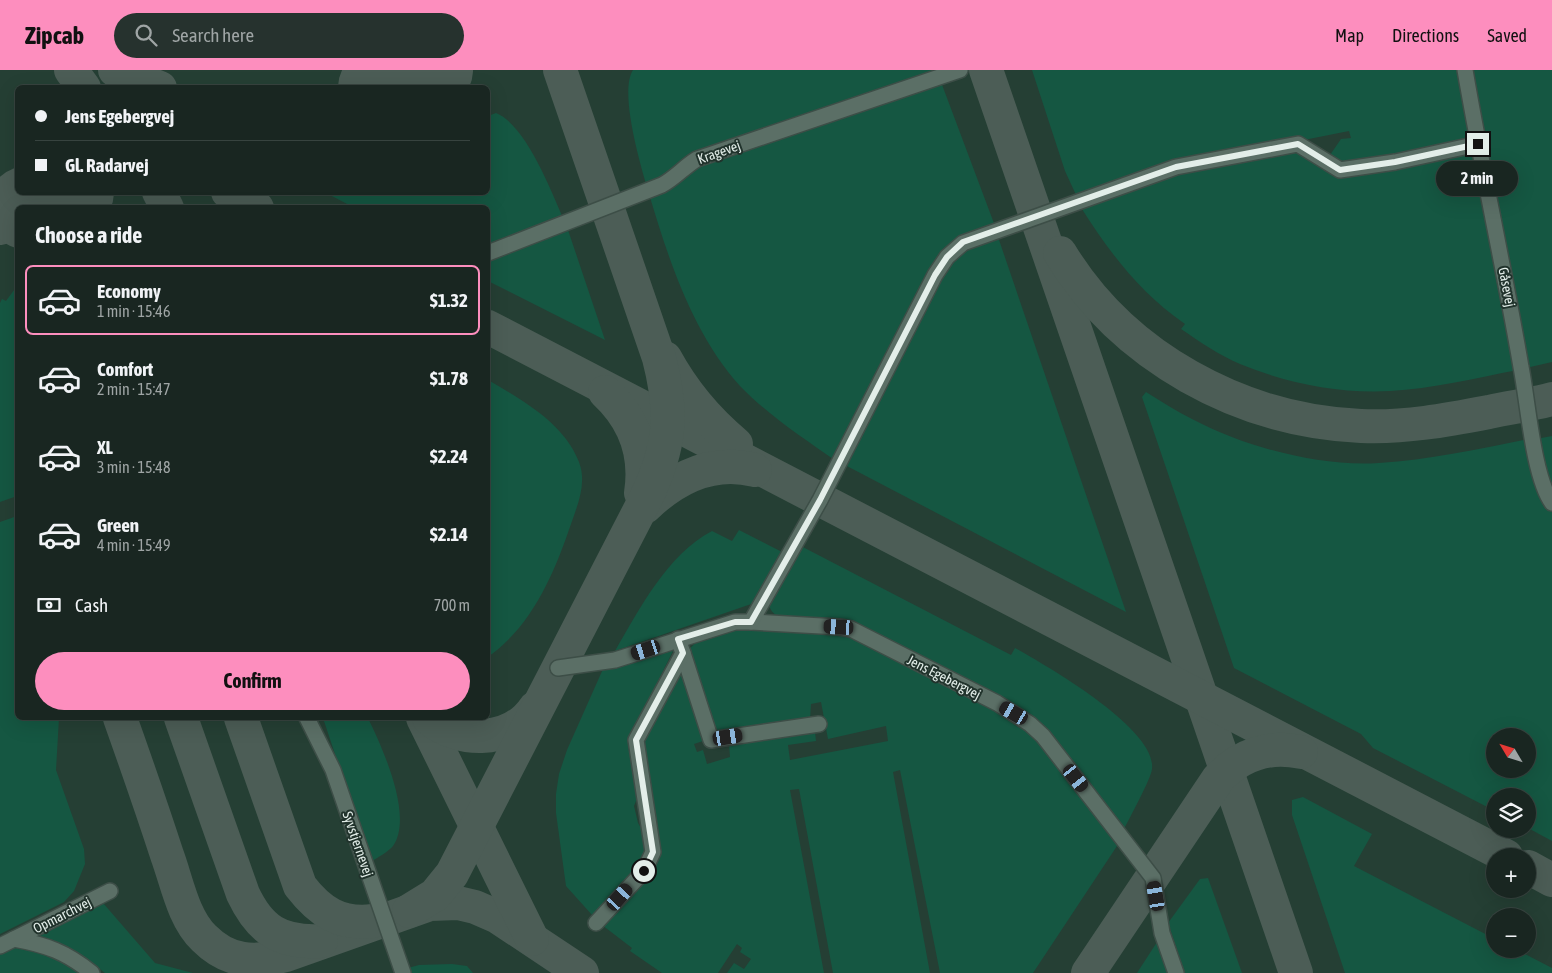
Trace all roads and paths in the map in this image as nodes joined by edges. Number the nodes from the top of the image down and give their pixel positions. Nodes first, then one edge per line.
1 (960, 70) edge
2 (1465, 70) edge
3 (1478, 144) junction
4 (490, 253) edge
5 (1552, 503) edge
6 (751, 622) junction
7 (680, 646) junction
8 (558, 668) dead end
9 (308, 720) edge
10 (819, 724) dead end
11 (110, 891) dead end
12 (596, 923) dead end
13 (14, 939) junction
14 (0, 946) edge
15 (92, 973) edge
16 (402, 973) edge
17 (1176, 973) edge

1 - 4 lane, Kragevej
2 - 3 lane, Gåsevej
3 - 5 lane, Gåsevej
3 - 6 lane
6 - 7 lane, Jens Egebergvej
6 - 17 lane, Jens Egebergvej
7 - 8 lane, Jens Egebergvej
7 - 10 lane
7 - 12 lane
9 - 16 lane, Syvstjernevej
11 - 13 lane, Opmarchvej
13 - 14 lane, Opmarchvej
13 - 15 lane, Opmarchvej

